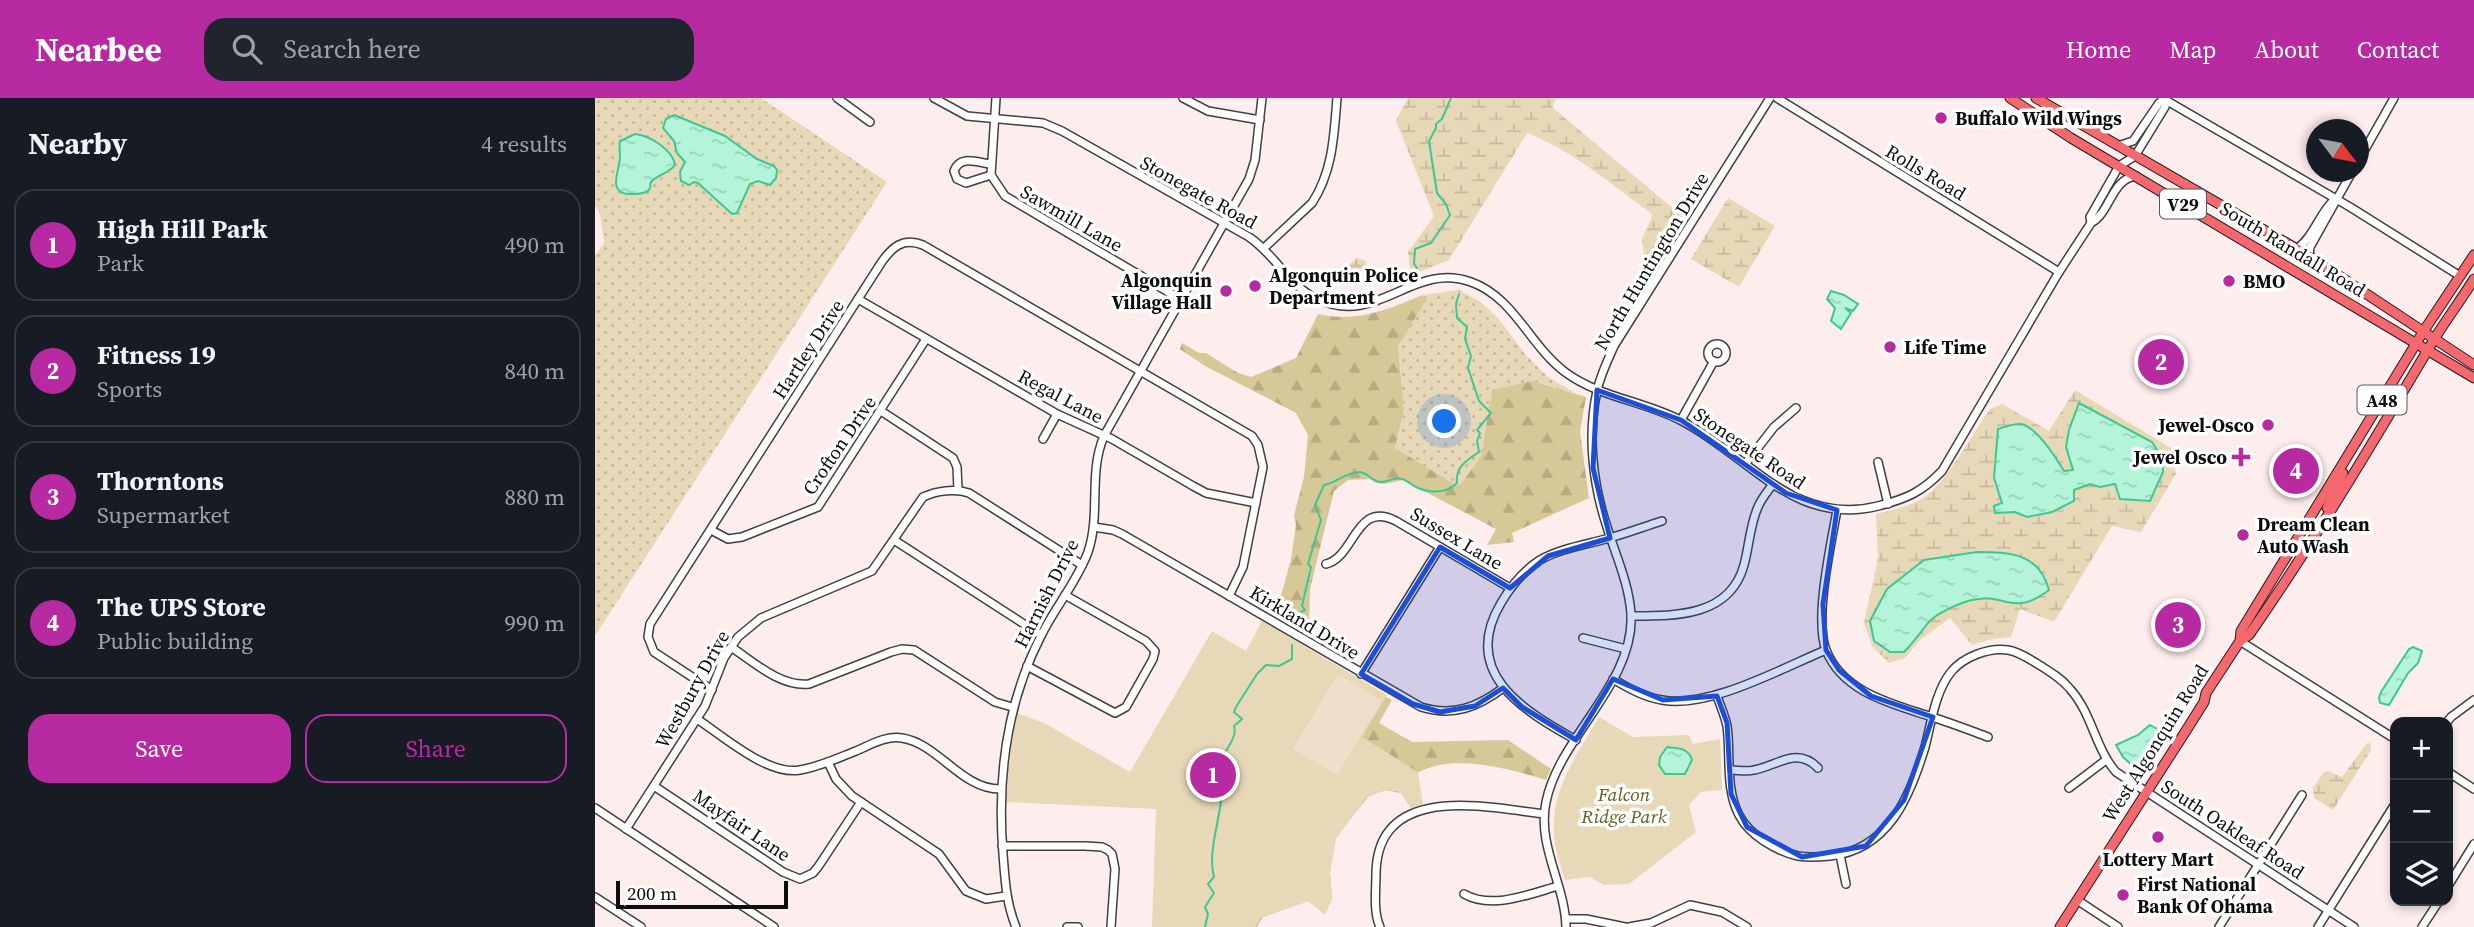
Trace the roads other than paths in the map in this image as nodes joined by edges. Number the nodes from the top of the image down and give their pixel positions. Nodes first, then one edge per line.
1 (837, 98) edge
2 (934, 98) edge
3 (996, 98) edge
4 (1183, 98) edge
5 (1262, 98) edge
6 (1337, 98) edge
7 (1770, 98) edge
8 (1777, 98) edge
9 (2010, 98) edge
10 (2036, 98) edge
11 (2394, 98) edge
12 (2164, 99) edge
13 (994, 119) junction
14 (1260, 120) junction
15 (870, 121) dead end
16 (2369, 141) edge
17 (2117, 146) junction
18 (2135, 156) junction
19 (990, 164) junction
20 (2119, 166) junction
21 (991, 175) junction
22 (2137, 176) junction
23 (2346, 182) edge
24 (2336, 199) junction
25 (2091, 223) junction
26 (1225, 224) junction
27 (1264, 248) junction
28 (2294, 250) junction
29 (2474, 255) edge
30 (2309, 256) junction
31 (2059, 272) junction
32 (2460, 276) junction
33 (2474, 279) edge
34 (859, 299) junction
35 (1182, 300) junction
36 (2423, 332) junction
37 (926, 339) junction
38 (2434, 339) junction
39 (2416, 342) junction
40 (2428, 349) junction
41 (1714, 361) dead end
42 (2474, 365) edge
43 (1141, 371) junction
44 (2474, 378) edge
45 (1597, 390) junction
46 (2379, 406) junction
47 (1796, 408) dead end
48 (881, 411) junction
49 (1057, 414) junction
50 (1681, 420) junction
51 (1104, 436) junction
52 (1043, 439) dead end
53 (2347, 458) junction
54 (1878, 461) dead end
55 (1747, 463) junction
56 (2359, 467) junction
57 (1773, 484) junction
58 (958, 490) junction
59 (1256, 503) junction
60 (1888, 504) junction
61 (1837, 510) junction
62 (1661, 521) dead end
63 (1094, 527) junction
64 (711, 530) junction
65 (2317, 533) junction
66 (1610, 538) junction
67 (894, 540) junction
68 (1440, 547) junction
69 (1326, 564) dead end
70 (1082, 565) junction
71 (1510, 588) junction
72 (1065, 595) junction
73 (1229, 596) junction
74 (1631, 616) junction
75 (1041, 635) junction
76 (1583, 638) dead end
77 (2240, 641) junction
78 (730, 647) junction
79 (1626, 649) junction
80 (1826, 650) junction
81 (1027, 666) junction
82 (1361, 674) junction
83 (1613, 679) junction
84 (1503, 688) junction
85 (712, 690) junction
86 (1717, 696) junction
87 (2474, 700) edge
88 (1012, 707) junction
89 (1933, 717) junction
90 (2451, 717) edge
91 (697, 719) junction
92 (2390, 735) edge
93 (1988, 737) dead end
94 (1576, 740) junction
95 (2106, 760) junction
96 (828, 762) junction
97 (1818, 768) dead end
98 (1731, 770) junction
99 (2453, 775) edge
100 (654, 786) junction
101 (2069, 788) dead end
102 (1000, 789) junction
103 (2474, 789) edge
104 (2146, 792) junction
105 (2302, 795) dead end
106 (861, 802) junction
107 (595, 808) edge
108 (2390, 812) edge
109 (1544, 814) junction
110 (626, 828) junction
111 (2474, 844) edge
112 (1002, 846) junction
113 (1840, 855) junction
114 (2259, 864) junction
115 (2453, 878) edge
116 (1846, 884) dead end
117 (1558, 886) junction
118 (1464, 894) dead end
119 (1006, 896) junction
120 (595, 897) edge
121 (2077, 900) junction
122 (2436, 906) edge
123 (2328, 910) junction
124 (1566, 923) edge
125 (641, 927) edge
126 (774, 927) edge
127 (1016, 927) edge
128 (1067, 927) edge
129 (1078, 927) edge
130 (1111, 927) edge
131 (1380, 927) edge
132 (1627, 927) edge
133 (1747, 927) edge
134 (2060, 927) edge
135 (2118, 927) edge
136 (2219, 927) edge
137 (2318, 927) edge
138 (2354, 927) edge
139 (2422, 927) edge

1 - 15 street
2 - 13 street, Stonegate Road
3 - 13 street
4 - 14 street
5 - 14 street, Harnish Drive
6 - 27 street
7 - 45 street, North Huntington Drive
8 - 31 street, Rolls Road
9 - 20 main road, South Randall Road / V29
10 - 17 main road, South Randall Road / V29
11 - 16 street
12 - 17 street
12 - 18 street, Stonegate Road
12 - 24 street
13 - 19 street
13 - 26 street, Stonegate Road
14 - 26 street, Harnish Drive
17 - 18 main road, South Randall Road / V29
18 - 20 street, Stonegate Road
18 - 28 main road, South Randall Road / V29
19 - 21 street
19 - 21 street
20 - 22 main road, South Randall Road / V29
20 - 25 street, Stonegate Road
21 - 35 street, Sawmill Lane
22 - 25 street, Stonegate Road
22 - 39 main road, South Randall Road / V29
23 - 24 street
24 - 28 street
24 - 30 street
24 - 32 street
25 - 31 street, Stonegate Road
26 - 27 street, Stonegate Road
26 - 35 street, Harnish Drive
27 - 45 street, Stonegate Road
28 - 30 main road, South Randall Road / V29
29 - 32 main road, West Algonquin Road / A48
30 - 36 main road, South Randall Road / V29
31 - 60 street, Stonegate Road
32 - 36 main road, West Algonquin Road / A48
33 - 38 main road, A48
34 - 37 street, Regal Lane
34 - 43 street, Hartley Drive
34 - 64 street, Hartley Drive
35 - 43 street, Harnish Drive
36 - 38 main road, V29
36 - 39 main road, West Algonquin Road / A48
37 - 48 street, Crofton Drive
37 - 49 street, Regal Lane
38 - 40 main road, A48
38 - 42 main road, V29
39 - 40 main road, V29
39 - 46 main road, West Algonquin Road / A48
40 - 44 main road, V29
40 - 56 main road, A48
41 - 50 street
43 - 51 street, Harnish Drive
43 - 59 street, Hartley Drive
45 - 50 street, Stonegate Road
45 - 66 street, North Huntington Drive
46 - 53 main road, West Algonquin Road / A48
46 - 56 main road
47 - 55 street
48 - 58 street
48 - 64 street, Crofton Drive
49 - 51 street, Regal Lane
49 - 52 street
50 - 55 street, Stonegate Road
51 - 59 street, Regal Lane
51 - 63 street, Harnish Drive
53 - 65 main road
53 - 77 main road, West Algonquin Road / A48
54 - 60 street
55 - 57 street, Stonegate Road
56 - 65 main road, A48
57 - 61 street, Stonegate Road
57 - 74 street
58 - 67 street, Westbury Drive
58 - 70 street
59 - 73 street, Hartley Drive
60 - 61 street, Stonegate Road
61 - 80 street
62 - 66 street
63 - 70 street, Harnish Drive
63 - 73 street, Kirkland Drive
64 - 85 street, Hartley Drive
65 - 77 main road, A48
66 - 71 street
66 - 74 street, North Huntington Drive
67 - 75 street
67 - 78 street, Westbury Drive
68 - 69 street, Sussex Lane
68 - 71 street, Sussex Lane
68 - 82 street
70 - 72 street, Harnish Drive
71 - 84 street
72 - 75 street, Harnish Drive
72 - 81 street
73 - 82 street, Kirkland Drive
74 - 79 street, North Huntington Drive
75 - 81 street, Harnish Drive
76 - 79 street
77 - 92 street
77 - 104 main road, West Algonquin Road / A48
78 - 85 street, Westbury Drive
78 - 88 street
79 - 83 street, North Huntington Drive
80 - 86 street
80 - 89 street
81 - 88 street, Harnish Drive
82 - 84 street, Kirkland Drive
83 - 86 street
83 - 94 street, North Huntington Drive
84 - 94 street
85 - 91 street, Westbury Drive
86 - 98 street, South Oakleaf Road
87 - 90 street
88 - 102 street, Harnish Drive
89 - 93 street
89 - 95 street, South Oakleaf Road
89 - 113 street, South Oakleaf Road
91 - 96 street
91 - 100 street, Westbury Drive
94 - 109 street, North Huntington Drive
95 - 101 street
95 - 104 street, South Oakleaf Road
96 - 102 street
96 - 106 street
97 - 98 street
98 - 113 street, South Oakleaf Road
99 - 103 street
100 - 106 street, Mayfair Lane
100 - 110 street, Westbury Drive
102 - 112 street, Harnish Drive
104 - 114 street, South Oakleaf Road
104 - 121 main road, West Algonquin Road / A48
105 - 114 street
106 - 119 street
107 - 110 street
108 - 123 street
109 - 117 street, North Huntington Drive
109 - 131 street
110 - 126 street
111 - 115 street
112 - 119 street, Harnish Drive
112 - 130 street
113 - 116 street
114 - 123 street, South Oakleaf Road
114 - 136 street
117 - 118 street
117 - 124 street, North Huntington Drive
119 - 127 street, Harnish Drive
120 - 125 street
121 - 134 main road, West Algonquin Road / A48
121 - 135 street
122 - 139 street
123 - 137 street
123 - 138 street, South Oakleaf Road
124 - 132 street
128 - 129 street
132 - 133 street

